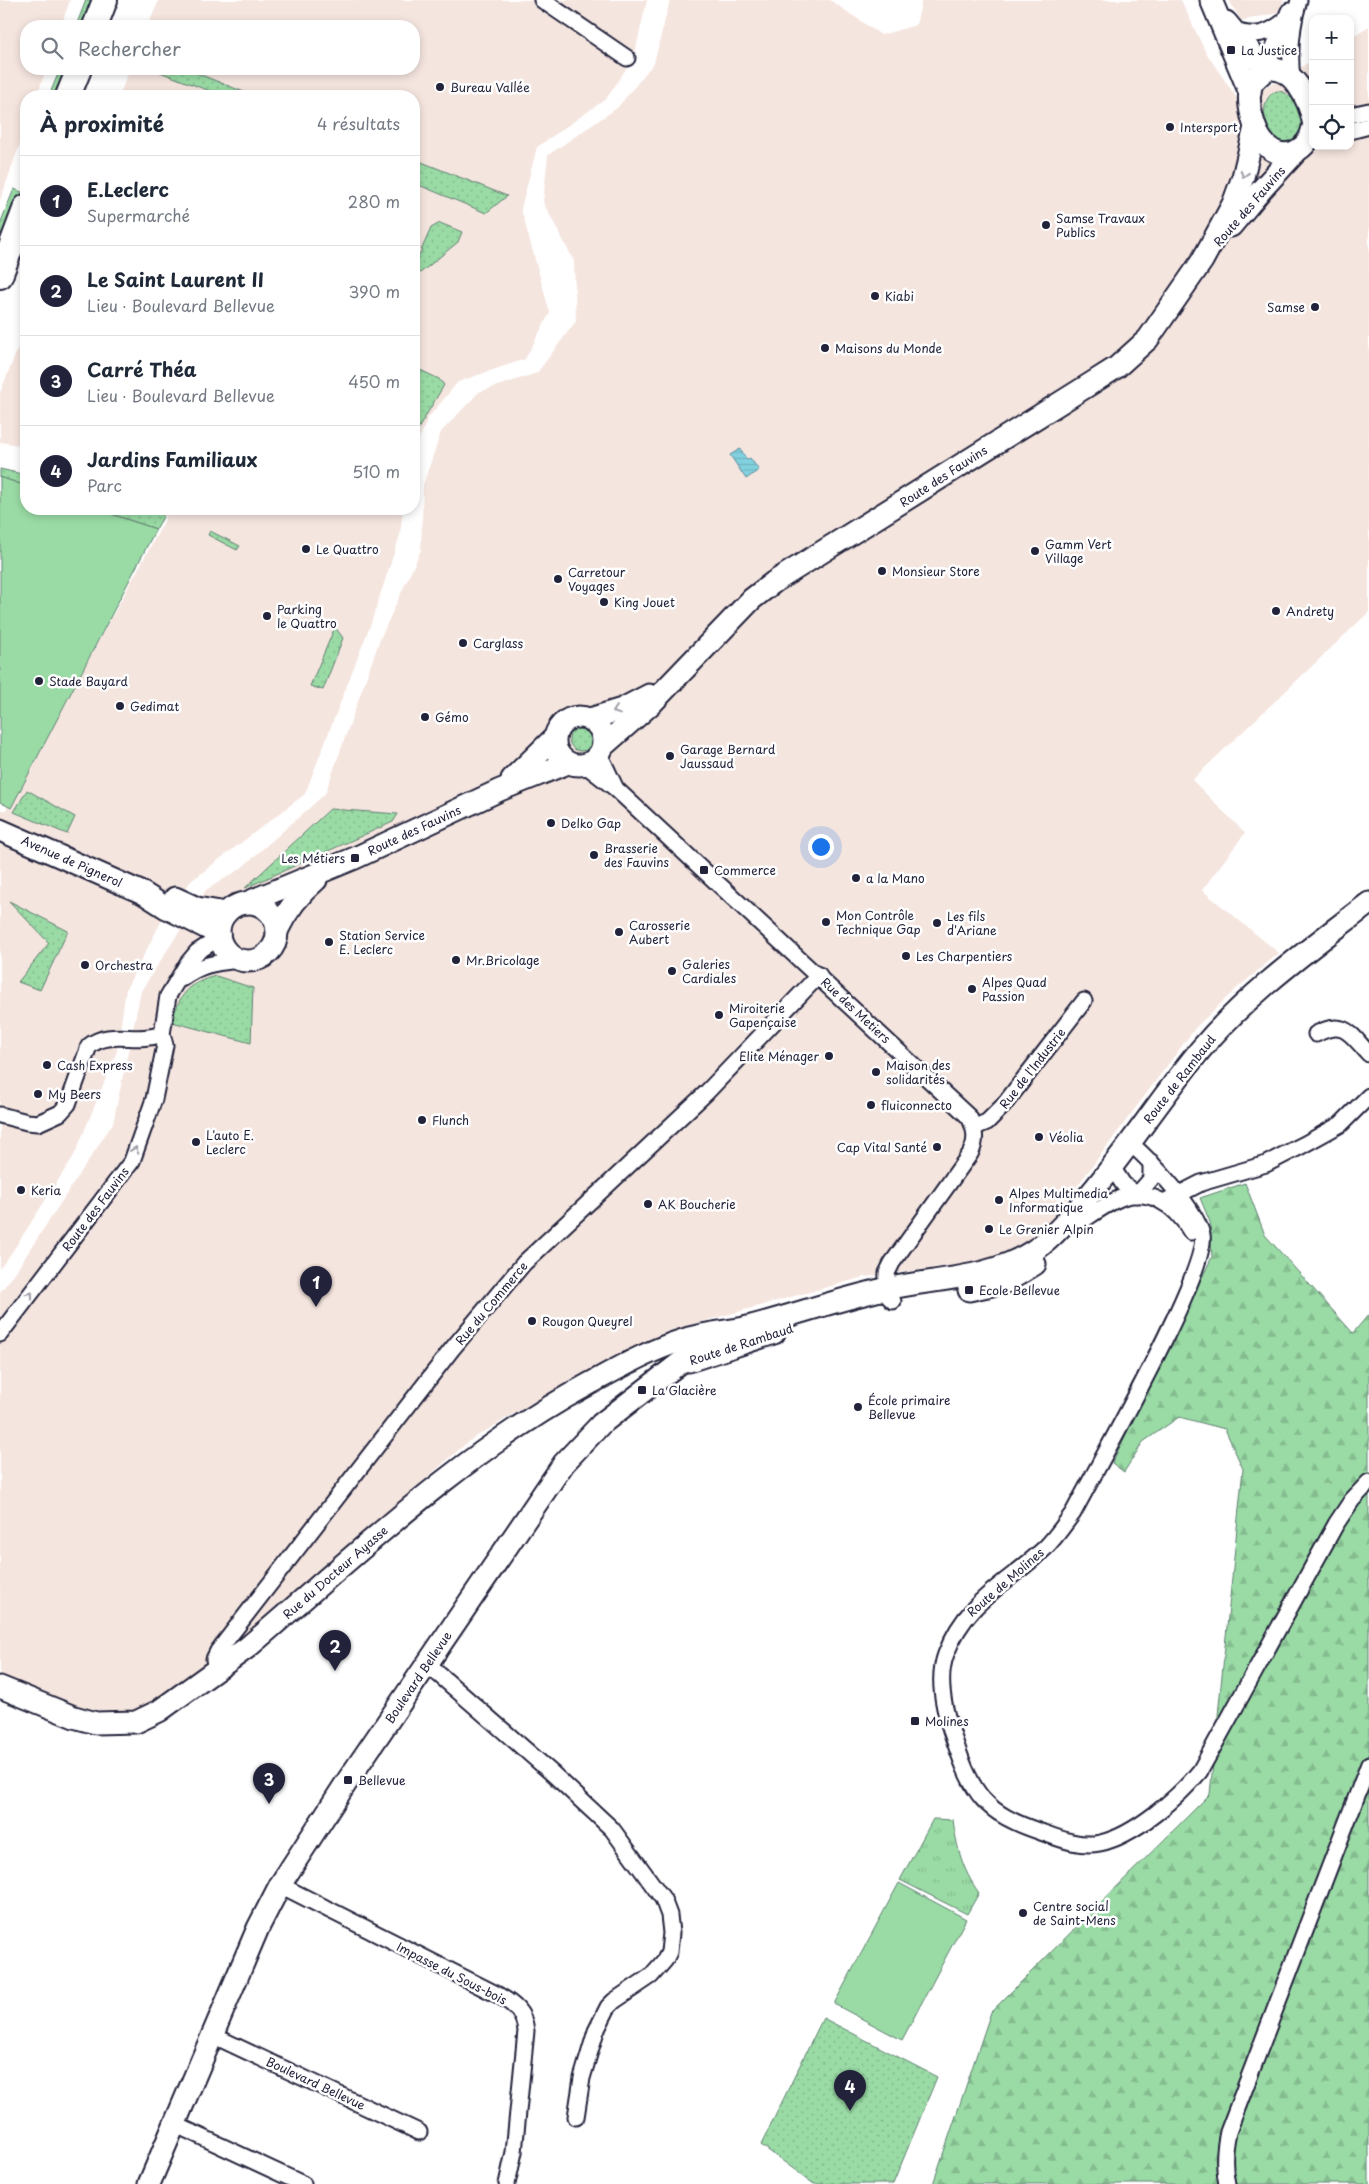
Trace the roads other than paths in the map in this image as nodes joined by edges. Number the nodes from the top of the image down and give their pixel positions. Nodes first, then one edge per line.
1 (105, 0) edge
2 (542, 0) edge
3 (1298, 0) edge
4 (1214, 5) edge
5 (97, 20) edge
6 (1284, 21) junction
7 (1234, 31) junction
8 (627, 58) dead end
9 (1268, 69) junction
10 (77, 75) edge
11 (1292, 79) junction
12 (70, 90) edge
13 (1250, 94) junction
14 (1369, 111) edge
15 (1354, 113) edge
16 (1369, 126) edge
17 (1255, 127) junction
18 (1309, 127) edge
19 (1354, 130) edge
20 (1309, 131) edge
21 (1309, 131) edge
22 (20, 223) edge
23 (1202, 261) junction
24 (0, 276) edge
25 (670, 682) junction
26 (590, 719) junction
27 (555, 737) junction
28 (589, 757) junction
29 (500, 790) junction
30 (0, 830) edge
31 (328, 870) junction
32 (246, 903) junction
33 (1369, 903) edge
34 (226, 913) junction
35 (193, 914) junction
36 (277, 931) junction
37 (219, 936) junction
38 (238, 960) junction
39 (819, 975) junction
40 (175, 983) junction
41 (1084, 1001) dead end
42 (162, 1034) junction
43 (1316, 1034) dead end
44 (1369, 1054) edge
45 (1369, 1096) edge
46 (0, 1115) edge
47 (974, 1127) junction
48 (1130, 1143) junction
49 (1151, 1162) junction
50 (1112, 1167) junction
51 (1094, 1191) junction
52 (1137, 1195) junction
53 (1178, 1195) junction
54 (1164, 1202) junction
55 (1078, 1223) junction
56 (1198, 1260) junction
57 (888, 1295) junction
58 (0, 1334) edge
59 (717, 1334) junction
60 (656, 1350) junction
61 (681, 1363) junction
62 (1369, 1482) edge
63 (427, 1664) junction
64 (216, 1671) junction
65 (0, 1687) edge
66 (1369, 1764) edge
67 (280, 1886) junction
68 (212, 2034) junction
69 (576, 2117) dead end
70 (174, 2124) junction
71 (419, 2132) dead end
72 (149, 2184) edge
73 (303, 2184) edge
74 (507, 2184) edge
75 (1227, 2184) edge

1 - 5 main road
2 - 8 street
3 - 6 street
3 - 11 street
4 - 7 street
4 - 13 street
6 - 7 street
6 - 9 street
7 - 9 street
9 - 11 street
9 - 13 street
10 - 12 main road
11 - 18 street
13 - 17 street
14 - 15 street
16 - 19 street
17 - 20 street
17 -> 23 street, Route des Fauvins
21 - 23 street, Route des Fauvins
22 - 24 main road
23 - 25 street, Route des Fauvins
25 -> 26 street, Route des Fauvins
25 - 28 street, Route des Fauvins
26 - 27 street
26 - 28 street
27 - 28 street
27 - 29 street, Route des Fauvins
28 - 29 street, Route des Fauvins
28 - 39 street, Rue des Metiers
29 - 31 street, Route des Fauvins
30 - 35 street, Avenue de Pignerol
31 - 32 street, Route des Fauvins
31 - 36 street, Route des Fauvins
32 - 34 street
32 - 36 street
33 - 48 street, Route de Rambaud
34 - 35 street, Avenue de Pignerol
34 - 37 street
35 - 37 street, Avenue de Pignerol
36 - 38 street
37 - 38 street
37 - 40 street, Route des Fauvins
38 - 40 street
39 - 47 street, Rue des Metiers
39 - 64 street, Rue du Commerce
40 - 42 street, Route des Fauvins
41 - 47 street, Rue de l'Industrie
42 - 46 street
58 -> 42 street, Route des Fauvins
43 - 44 street
45 - 53 street
47 - 57 street
48 - 49 street, Route de Molines
48 - 50 street, Route de Rambaud
49 - 52 street
49 - 53 street, Route de Molines
50 - 51 street, Route de Rambaud
50 - 52 street
51 - 55 street, Route de Rambaud
51 - 57 street, Route de Rambaud
52 - 54 street
52 - 55 street
53 - 54 street
53 - 56 street, Route de Molines
54 - 56 street
55 - 57 street, Route de Rambaud
56 - 62 street, Route de Molines
57 - 59 street, Route de Rambaud
57 - 61 street, Route de Rambaud
59 - 60 street, Rue du Docteur Ayasse
59 - 61 street, Route de Rambaud
60 - 61 street
60 - 64 street, Rue du Docteur Ayasse
61 - 63 street, Boulevard Bellevue
63 - 67 street, Boulevard Bellevue
63 - 69 street
64 - 65 street, Rue du Docteur Ayasse
66 - 75 street
67 - 68 street, Boulevard Bellevue
67 - 74 street, Impasse du Sous-bois
68 - 70 street, Boulevard Bellevue
68 - 71 street, Boulevard Bellevue
70 - 72 street, Boulevard Bellevue
70 - 73 street

